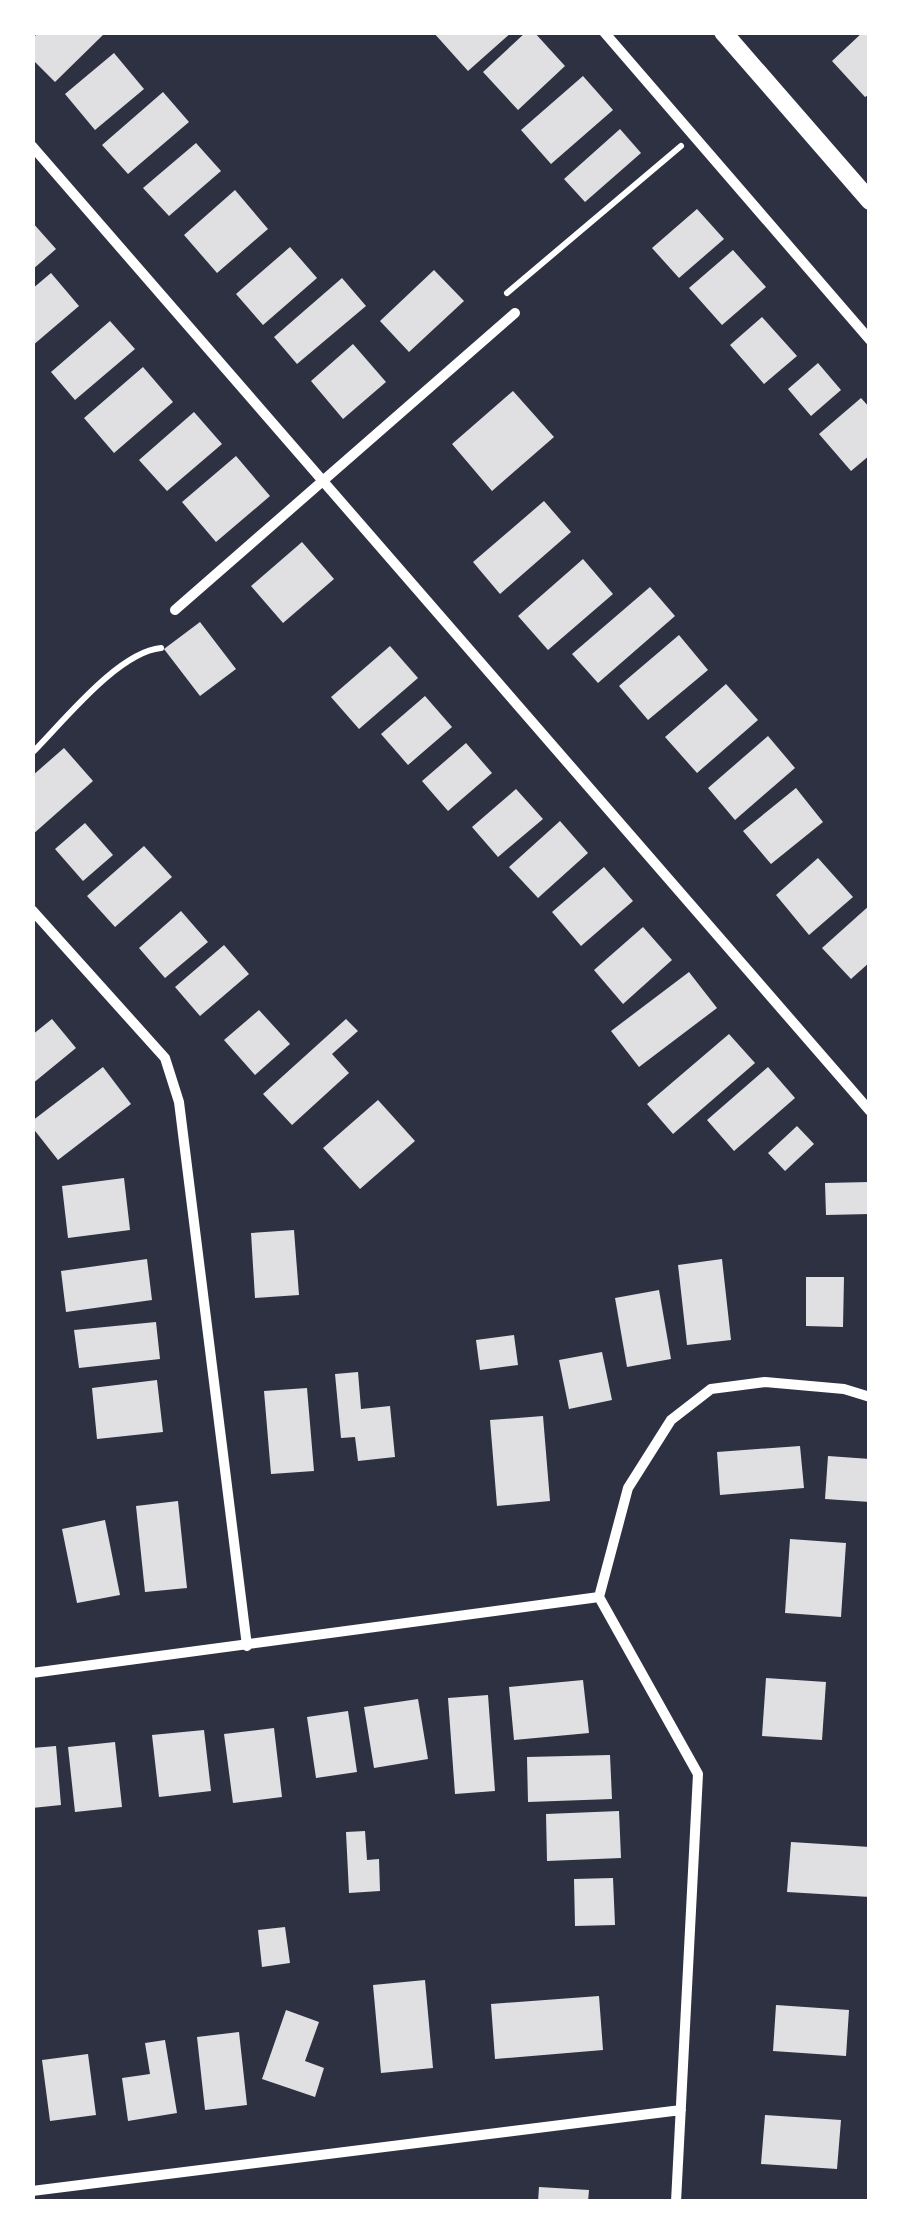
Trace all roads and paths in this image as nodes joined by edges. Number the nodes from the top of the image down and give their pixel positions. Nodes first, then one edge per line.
1 (604, 32) edge
2 (724, 32) edge
3 (693, 136) junction
4 (32, 146) edge
5 (870, 201) edge
6 (515, 313) joint
7 (870, 340) edge
8 (322, 481) junction
9 (174, 610) dead end
10 (160, 648) dead end
11 (32, 753) edge
12 (32, 910) edge
13 (870, 1111) edge
14 (870, 1397) edge
15 (599, 1597) junction
16 (248, 1646) junction
17 (32, 1673) edge
18 (681, 2110) junction
19 (32, 2191) edge
20 (676, 2202) edge

1 - 3 street
2 - 5 street
3 - 6 path
3 - 7 street
4 - 8 street
6 - 8 street
8 - 9 street
8 - 13 street
10 - 11 path
12 - 16 street
14 - 15 street
15 - 16 street
15 - 18 street
16 - 17 street
18 - 19 street
18 - 20 street

